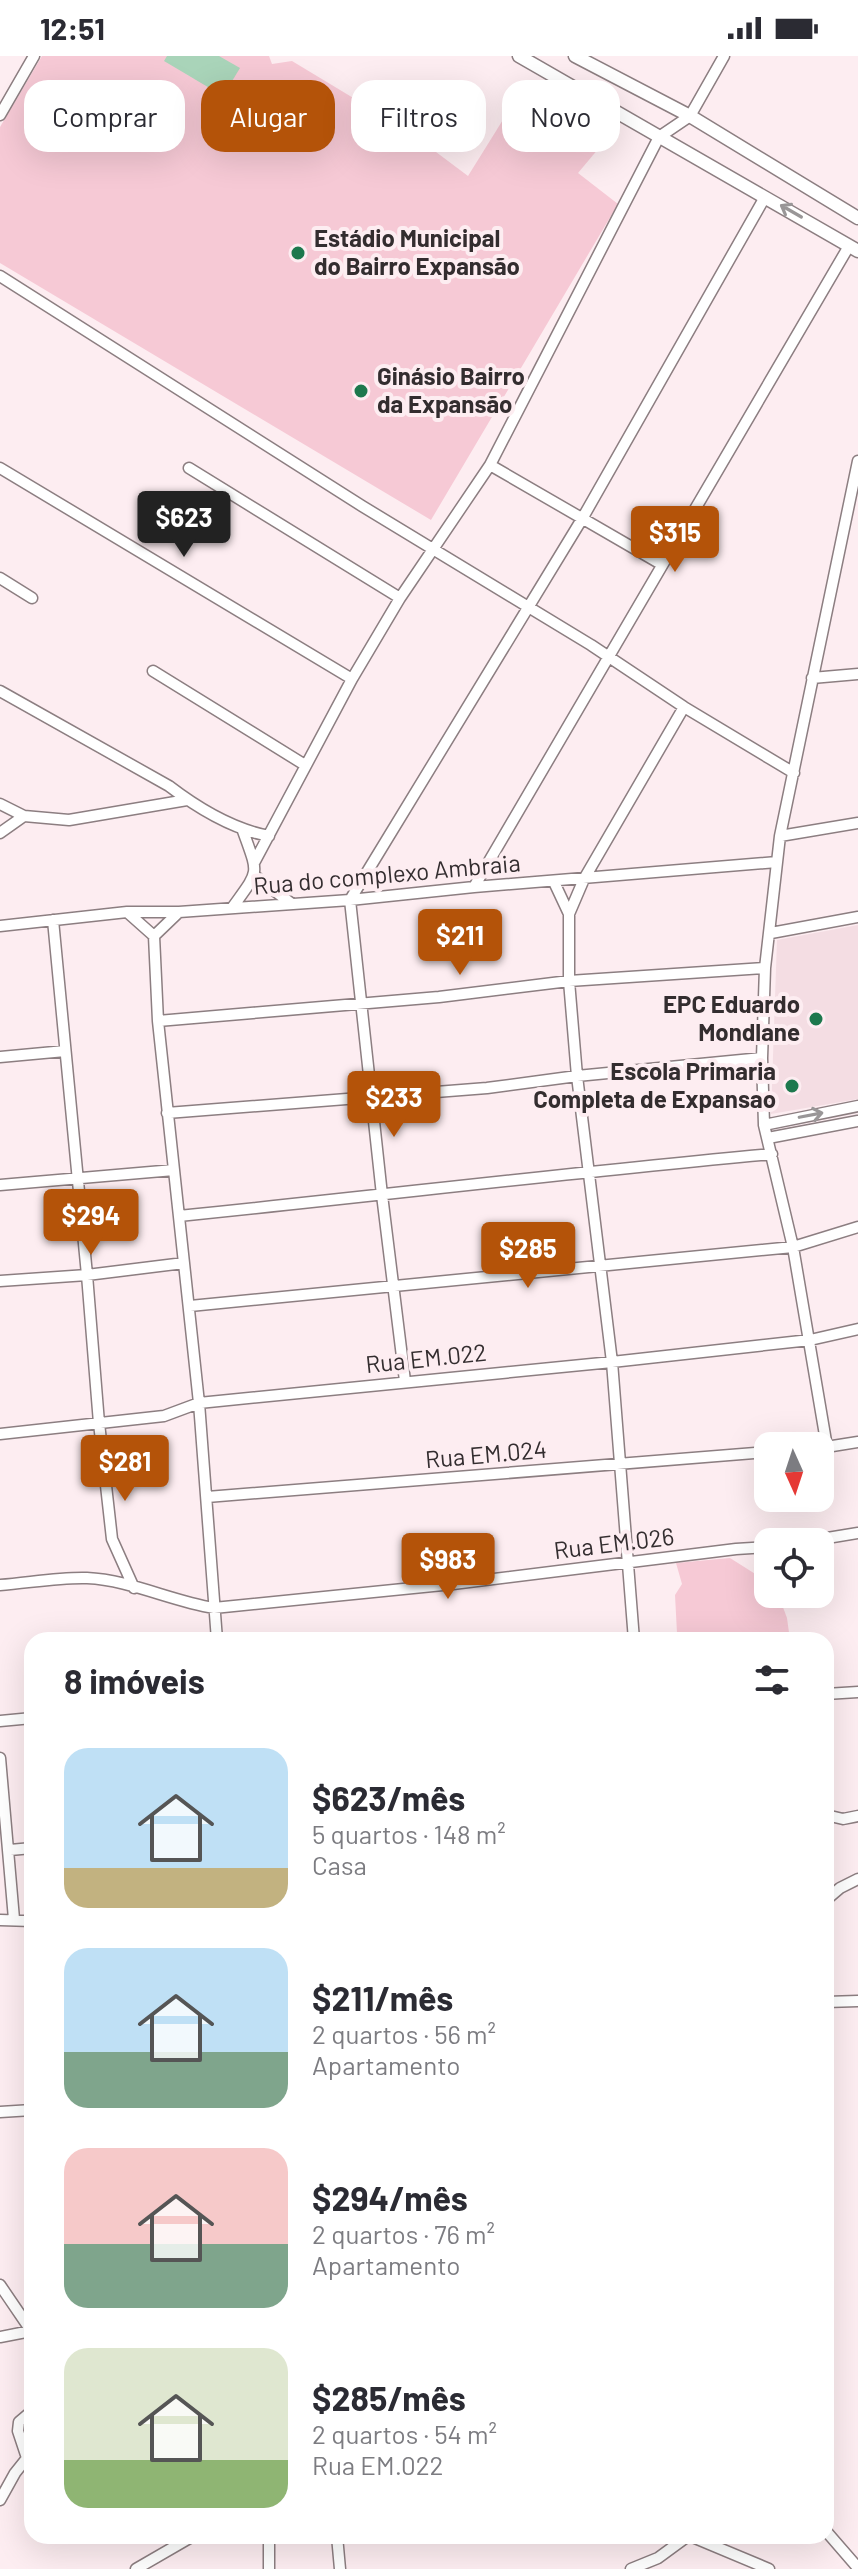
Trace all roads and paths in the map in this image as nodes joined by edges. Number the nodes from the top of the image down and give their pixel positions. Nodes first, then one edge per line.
1 (34, 56) edge
2 (519, 56) edge
3 (575, 56) edge
4 (724, 56) edge
5 (0, 115) edge
6 (690, 116) junction
7 (659, 137) junction
8 (765, 197) junction
9 (858, 218) edge
10 (854, 248) edge
11 (0, 276) edge
12 (858, 461) edge
13 (490, 465) junction
14 (0, 468) edge
15 (189, 468) dead end
16 (582, 519) junction
17 (434, 550) junction
18 (661, 564) junction
19 (0, 578) edge
20 (32, 598) dead end
21 (400, 598) junction
22 (528, 606) junction
23 (609, 657) junction
24 (153, 671) dead end
25 (858, 674) edge
26 (812, 678) junction
27 (352, 679) junction
28 (0, 691) edge
29 (684, 707) junction
30 (305, 765) junction
31 (794, 773) junction
32 (187, 800) junction
33 (0, 804) edge
34 (24, 816) junction
35 (858, 823) edge
36 (243, 831) junction
37 (0, 833) edge
38 (269, 836) junction
39 (780, 836) junction
40 (777, 862) junction
41 (254, 863) junction
42 (255, 876) junction
43 (584, 879) junction
44 (554, 882) junction
45 (474, 887) junction
46 (350, 900) junction
47 (292, 904) junction
48 (232, 908) junction
49 (127, 912) junction
50 (179, 912) junction
51 (569, 914) junction
52 (858, 917) edge
53 (53, 920) junction
54 (0, 926) edge
55 (771, 933) junction
56 (154, 936) junction
57 (765, 968) junction
58 (569, 981) junction
59 (361, 1004) junction
60 (158, 1021) junction
61 (65, 1051) junction
62 (0, 1057) edge
63 (762, 1058) junction
64 (577, 1076) junction
65 (373, 1098) junction
66 (858, 1106) edge
67 (167, 1113) junction
68 (858, 1121) edge
69 (764, 1125) junction
70 (768, 1138) junction
71 (772, 1154) junction
72 (174, 1170) junction
73 (589, 1171) junction
74 (78, 1178) junction
75 (0, 1185) edge
76 (382, 1195) junction
77 (179, 1216) junction
78 (858, 1227) edge
79 (793, 1247) junction
80 (184, 1263) junction
81 (601, 1265) junction
82 (87, 1275) junction
83 (0, 1281) edge
84 (395, 1286) junction
85 (190, 1306) junction
86 (858, 1329) edge
87 (810, 1340) junction
88 (612, 1362) junction
89 (405, 1381) junction
90 (199, 1403) junction
91 (99, 1423) junction
92 (822, 1432) edge
93 (0, 1434) edge
94 (858, 1442) edge
95 (834, 1446) edge
96 (754, 1453) edge
97 (618, 1464) junction
98 (207, 1497) junction
99 (858, 1533) edge
100 (834, 1537) edge
101 (754, 1548) edge
102 (627, 1564) junction
103 (0, 1585) edge
104 (134, 1588) junction
105 (214, 1608) junction
106 (216, 1632) edge
107 (633, 1632) edge
108 (858, 1692) edge
109 (834, 1694) edge
110 (24, 1719) edge
111 (0, 1721) edge
112 (0, 1758) edge
113 (858, 1816) edge
114 (834, 1817) edge
115 (4, 1824) edge
116 (24, 1849) edge
117 (10, 1850) junction
118 (858, 1879) edge
119 (834, 1887) edge
120 (840, 1888) junction
121 (834, 1893) edge
122 (14, 1919) junction
123 (0, 1920) edge
124 (24, 1920) edge
125 (858, 2001) edge
126 (834, 2002) edge
127 (24, 2110) edge
128 (0, 2112) edge
129 (0, 2285) edge
130 (24, 2321) edge
131 (24, 2332) edge
132 (0, 2337) edge
133 (24, 2418) edge
134 (24, 2444) edge
135 (24, 2465) edge
136 (1, 2494) edge
137 (834, 2540) edge
138 (179, 2544) edge
139 (269, 2544) edge
140 (338, 2544) edge
141 (678, 2544) edge
142 (708, 2544) edge
143 (858, 2568) edge
144 (136, 2569) edge
145 (269, 2569) edge
146 (340, 2569) edge
147 (631, 2569) edge
148 (769, 2569) edge

1 - 5 street
2 - 7 street
3 - 6 street
4 - 6 street
6 - 7 street
6 - 9 street
7 - 8 street
7 - 13 street
10 -> 8 street
8 - 16 street
10 - 18 street
11 - 17 street
12 - 26 street
13 - 16 street
13 - 17 street
14 - 27 street
15 - 21 street
16 - 18 street
16 - 22 street
17 - 21 street
17 - 22 street
18 - 23 street
19 - 20 street
21 - 27 street
22 - 23 street
22 - 46 street
23 - 29 street
23 - 45 street
24 - 30 street
25 - 26 street
26 - 31 street
27 - 30 street
28 - 32 street
29 - 31 street
29 - 43 street
30 - 38 street
31 - 39 street
32 - 34 street
32 - 36 street
33 - 34 street
34 - 37 street
35 - 39 street
36 - 38 street
36 - 41 street
38 - 41 street
39 - 40 street
40 - 43 street, Rua do complexo Ambraia
40 - 55 street
41 - 42 street
42 - 47 street
42 - 48 street
43 - 44 street, Rua do complexo Ambraia
43 - 51 street
44 - 45 street, Rua do complexo Ambraia
44 - 51 street
45 - 46 street, Rua do complexo Ambraia
46 - 47 street, Rua do complexo Ambraia
46 - 59 street
47 - 48 street, Rua do complexo Ambraia
48 - 50 street, Rua do complexo Ambraia
49 - 50 street, Rua do complexo Ambraia
49 - 53 street, Rua do complexo Ambraia
49 - 56 street
50 - 56 street
51 - 58 street
52 - 55 street
53 - 54 street, Rua do complexo Ambraia
53 - 61 street
55 - 57 street
56 - 60 street
57 - 58 street
57 - 63 street
58 - 59 street
58 - 64 street
59 - 60 street
59 - 65 street
60 - 67 street
61 - 62 street
61 - 74 street
63 - 64 street
63 - 69 street
64 - 65 street
64 - 73 street
65 - 67 street
65 - 76 street
69 -> 66 street
67 - 72 street
68 - 70 street
69 - 70 street
70 - 71 street
71 - 73 street
71 - 79 street
72 - 74 street
72 - 77 street
73 - 76 street
73 - 81 street
74 - 75 street
74 - 82 street
76 - 77 street
76 - 84 street
77 - 80 street
78 - 79 street
79 - 81 street
79 - 87 street
80 - 82 street
80 - 85 street
81 - 84 street
81 - 88 street
82 - 83 street
82 - 91 street
84 - 85 street
84 - 89 street
85 - 90 street
86 - 87 street, Rua EM.022
87 - 88 street, Rua EM.022
87 - 92 street
88 - 89 street, Rua EM.022
88 - 97 street
89 - 90 street, Rua EM.022
90 - 91 street, Rua EM.022
90 - 98 street
91 - 93 street, Rua EM.022
91 - 104 street
94 - 95 street
96 - 97 street, Rua EM.024
97 - 98 street, Rua EM.024
97 - 102 street
98 - 105 street
99 - 100 street
101 - 102 street, Rua EM.026
102 - 105 street, Rua EM.026
102 - 107 street
103 - 104 street, Rua EM.026
104 - 105 street, Rua EM.026
105 - 106 street
108 - 109 street
110 - 111 street
112 - 115 street
113 - 114 street
115 - 117 street
116 - 117 street
117 - 122 street
118 - 120 street
119 - 120 street
120 - 121 street
122 - 123 street
122 - 124 street
125 - 126 street
127 - 128 street
129 - 130 street
131 - 132 street
133 - 134 street
135 - 136 street
137 - 143 street
138 - 144 street
139 - 145 street
140 - 146 street
141 - 147 street
142 - 148 street

